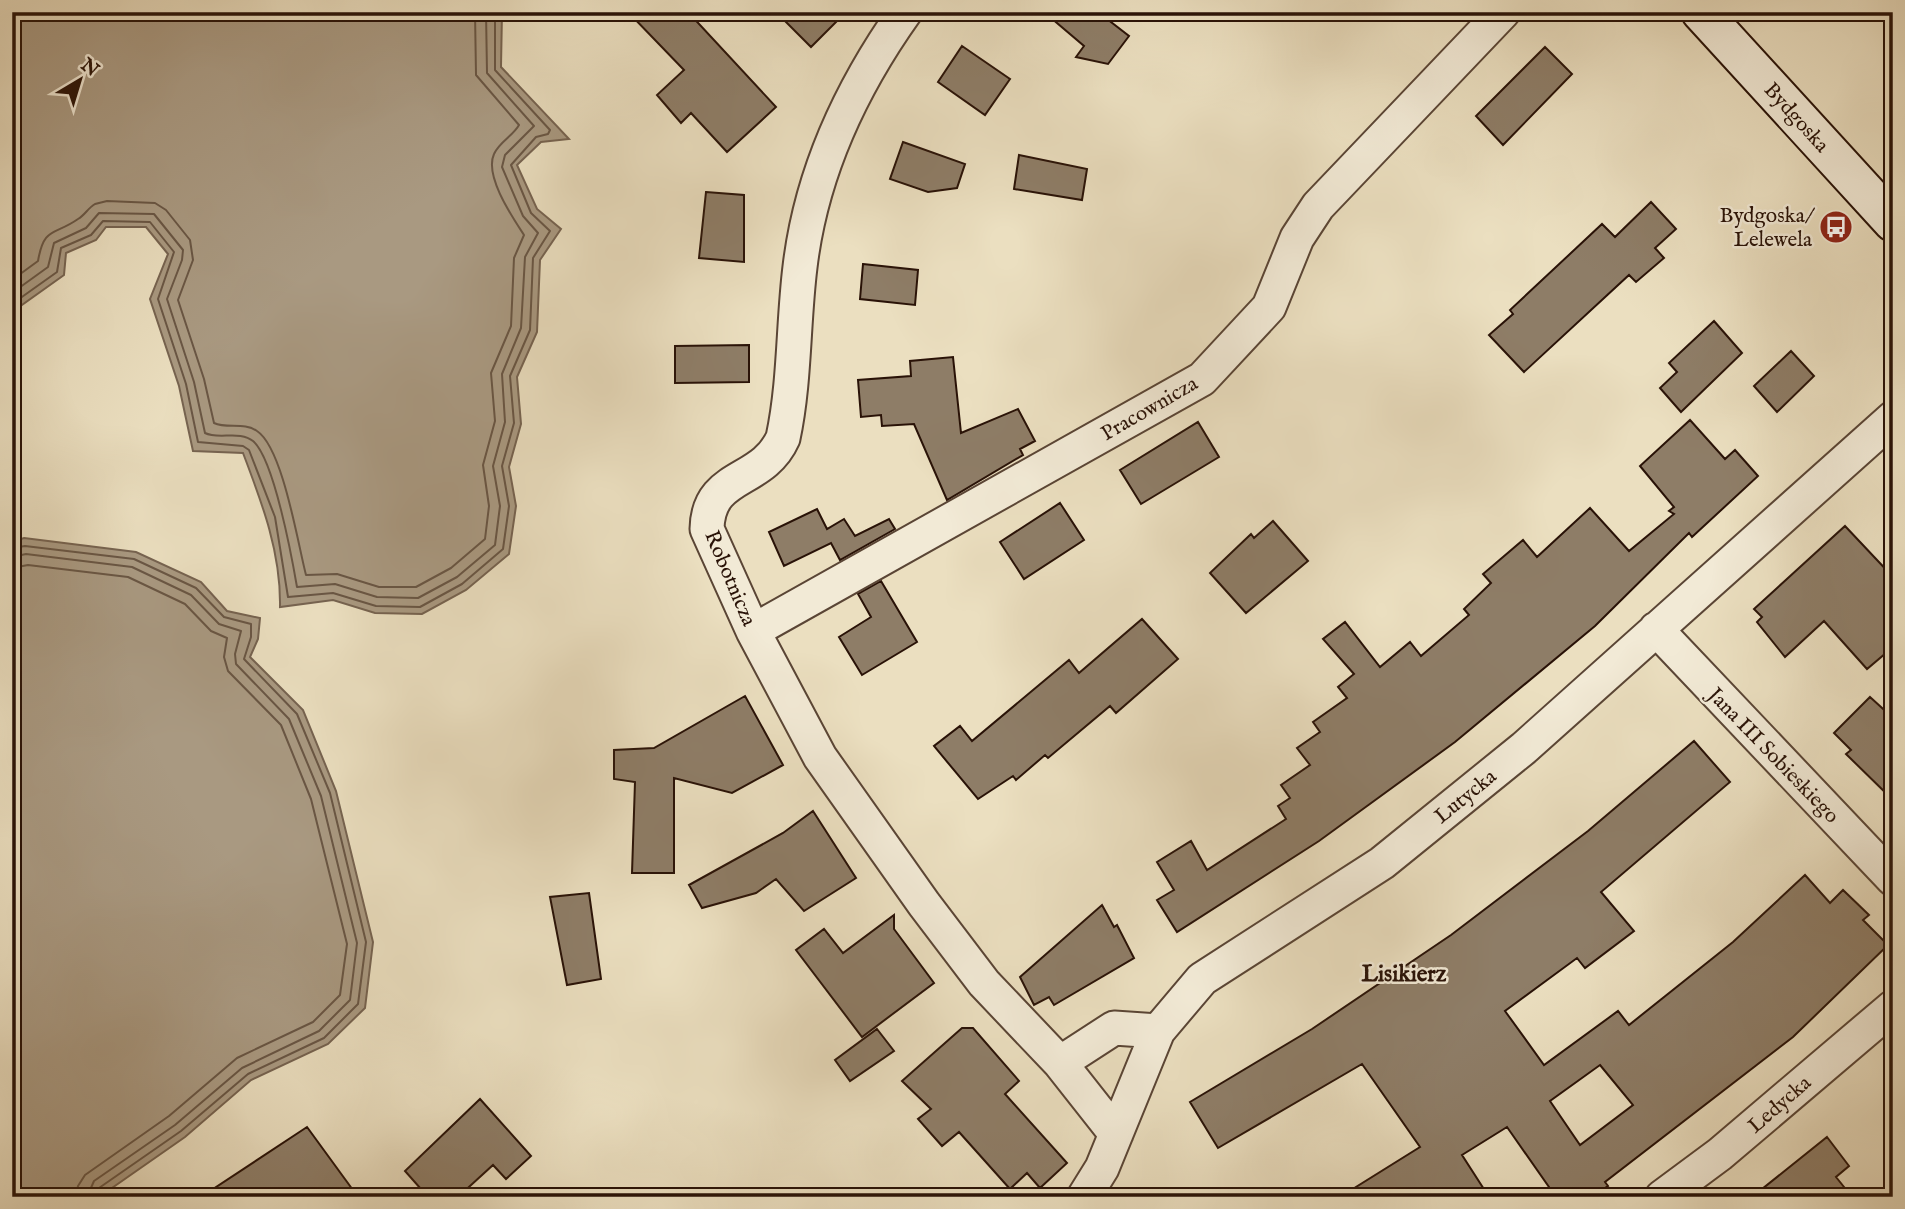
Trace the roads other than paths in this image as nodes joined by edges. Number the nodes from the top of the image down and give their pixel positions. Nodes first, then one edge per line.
1 (905, 12) edge
2 (1503, 12) edge
3 (1701, 12) edge
4 (1893, 222) edge
5 (1893, 418) edge
6 (1656, 629) junction
7 (753, 631) junction
8 (1893, 879) edge
9 (1893, 1007) edge
10 (1158, 1031) junction
11 (1060, 1063) junction
12 (1116, 1134) junction
13 (1084, 1197) edge
14 (1662, 1197) edge

1 - 7 street, Robotnicza
2 - 7 street, Pracownicza
3 - 4 street, Bydgoska
5 - 6 street, Lutycka
6 - 8 street, Jana III Sobieskiego
6 - 10 street, Lutycka
7 - 11 street, Robotnicza
9 - 14 street, Ledycka
10 - 11 street
10 - 12 street, Lutycka
11 - 12 street, Robotnicza
12 - 13 street, Lutycka

